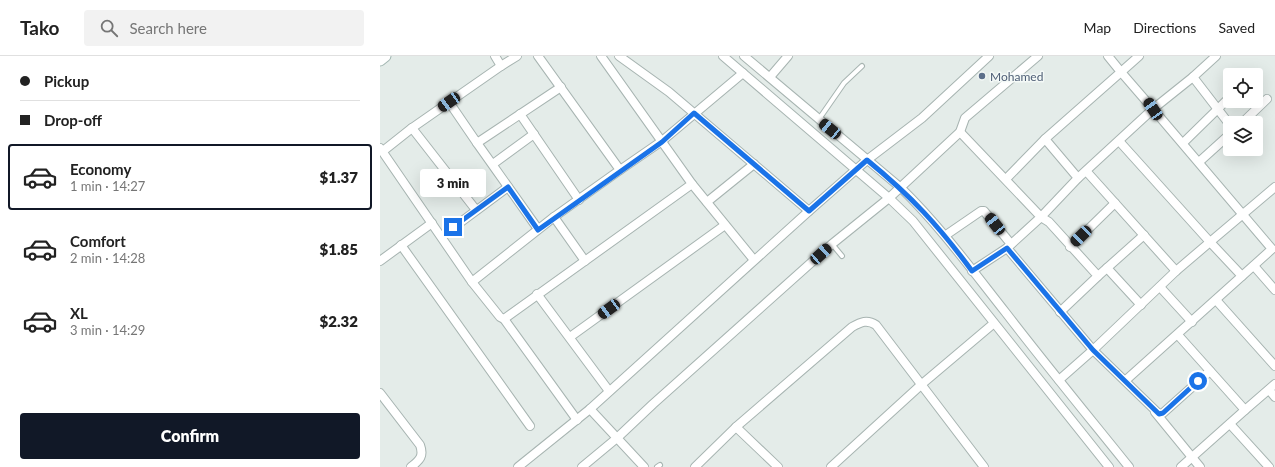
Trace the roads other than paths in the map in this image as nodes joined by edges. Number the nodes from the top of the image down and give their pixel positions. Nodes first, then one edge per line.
1 (385, 56) edge
2 (495, 56) edge
3 (517, 56) edge
4 (538, 56) edge
5 (601, 56) edge
6 (619, 56) edge
7 (723, 56) edge
8 (744, 56) edge
9 (788, 56) edge
10 (989, 56) edge
11 (1038, 56) edge
12 (1108, 56) edge
13 (1139, 56) edge
14 (1216, 56) edge
15 (380, 60) edge
16 (501, 66) junction
17 (862, 66) dead end
18 (1121, 72) junction
19 (744, 73) junction
20 (770, 77) junction
21 (1193, 77) junction
22 (561, 87) junction
23 (1267, 99) dead end
24 (449, 102) junction
25 (1223, 103) edge
26 (1218, 108) junction
27 (1153, 109) junction
28 (694, 113) junction
29 (520, 114) junction
30 (1224, 116) edge
31 (1249, 116) edge
32 (818, 120) junction
33 (412, 128) junction
34 (960, 132) junction
35 (534, 134) junction
36 (1045, 139) junction
37 (1223, 140) edge
38 (1119, 141) junction
39 (662, 142) junction
40 (477, 143) junction
41 (1182, 143) junction
42 (381, 149) edge
43 (867, 160) junction
44 (1199, 162) junction
45 (493, 164) junction
46 (754, 164) junction
47 (620, 170) junction
48 (856, 170) junction
49 (1087, 172) junction
50 (1078, 178) junction
51 (1006, 179) junction
52 (692, 184) junction
53 (508, 187) junction
54 (1275, 187) edge
55 (901, 188) junction
56 (889, 198) junction
57 (579, 200) junction
58 (707, 202) junction
59 (1115, 203) junction
60 (476, 210) junction
61 (809, 211) junction
62 (1243, 214) junction
63 (554, 217) junction
64 (1041, 217) junction
65 (432, 223) junction
66 (725, 225) junction
67 (538, 230) junction
68 (946, 235) junction
69 (1144, 235) junction
70 (442, 236) junction
71 (1210, 242) junction
72 (832, 244) junction
73 (401, 245) junction
74 (1009, 246) junction
75 (1070, 247) junction
76 (1273, 248) edge
77 (842, 256) dead end
78 (380, 260) edge
79 (754, 260) junction
80 (585, 261) junction
81 (1254, 266) junction
82 (1108, 268) junction
83 (972, 271) junction
84 (1176, 271) junction
85 (1098, 276) junction
86 (1242, 276) junction
87 (472, 282) junction
88 (1160, 287) junction
89 (1275, 290) edge
90 (537, 294) junction
91 (1216, 300) junction
92 (1141, 305) junction
93 (1060, 312) junction
94 (504, 318) junction
95 (1192, 322) junction
96 (993, 324) junction
97 (1178, 335) junction
98 (570, 337) junction
99 (1093, 350) junction
100 (1275, 366) edge
101 (1210, 371) junction
102 (1059, 380) junction
103 (1126, 380) junction
104 (922, 384) junction
105 (1272, 387) edge
106 (609, 391) junction
107 (380, 393) edge
108 (1275, 397) edge
109 (590, 409) junction
110 (1245, 410) junction
111 (1155, 412) junction
112 (577, 420) junction
113 (1230, 424) junction
114 (530, 426) dead end
115 (736, 427) junction
116 (617, 438) junction
117 (1192, 458) junction
118 (412, 467) edge
119 (518, 467) edge
120 (582, 467) edge
121 (644, 467) edge
122 (695, 467) edge
123 (778, 467) edge
124 (831, 467) edge
125 (984, 467) edge
126 (1109, 467) edge
127 (1129, 467) edge
128 (1181, 467) edge
129 (1200, 467) edge
130 (1269, 467) edge

1 - 15 main road
2 - 16 street
3 - 16 street
4 - 22 street
5 - 39 street
6 - 28 street
7 - 19 street
8 - 20 street
9 - 20 street
10 - 43 street
11 - 34 street
12 - 18 street
13 - 18 street
14 - 21 street
16 - 24 street
17 - 32 lane
18 - 27 street
18 - 36 street
19 - 28 street
19 - 48 street
20 - 32 street
21 - 26 street
21 - 27 street
22 - 29 street
22 - 47 street
23 - 31 street
24 - 33 street
24 - 40 street
25 - 26 street
26 - 30 street
26 - 41 street
27 - 38 street
27 - 41 street
28 - 39 street
28 - 46 street
29 - 35 street
29 - 40 street
32 - 43 street
33 - 42 street
33 - 60 street
34 - 51 street
34 - 55 street
35 - 45 street
35 - 57 street
36 - 50 street
36 - 51 street
37 - 44 street
38 - 49 street
38 - 71 street
39 - 47 street
39 - 52 street
40 - 45 street
41 - 44 street
42 - 65 street
43 - 48 street
43 - 55 street
44 - 62 street
45 - 53 street
46 - 58 street
46 - 61 street
47 - 57 street
48 - 56 street
48 - 61 street
49 - 50 street
49 - 59 street
50 - 64 street
51 - 64 street
52 - 58 street
52 - 80 street
53 - 60 street
53 - 67 street
54 - 62 street
55 - 56 street
55 - 68 street
56 - 72 street
56 - 96 street
57 - 63 street
58 - 66 street
59 - 69 street
59 - 75 street
60 - 70 street
61 - 79 street
62 - 71 street
62 - 76 street
63 - 67 street
63 - 80 street
64 - 74 street
64 - 75 street
65 - 70 street
65 - 73 street
66 - 79 street
66 - 98 street
67 - 87 street
68 - 74 street
68 - 83 street
69 - 82 street
69 - 84 street
70 - 87 street
71 - 84 street
71 - 86 street
72 - 77 lane
72 - 116 street
73 - 78 street
73 - 114 street
74 - 83 street
74 - 93 street
75 - 85 street
76 - 81 street
79 - 106 street
80 - 90 street
81 - 86 street
81 - 89 street
82 - 85 street
82 - 92 street
83 - 102 street
84 - 88 street
85 - 93 street
86 - 91 street
87 - 94 street
88 - 92 street
88 - 95 street
90 - 94 street
90 - 98 street
91 - 95 street
91 - 100 street
92 - 99 street
93 - 99 street
94 - 112 street
95 - 97 street
96 - 104 street
96 - 126 street
97 - 101 street
97 - 103 street
98 - 106 street
99 - 102 street
99 - 103 street
101 - 110 street
101 - 111 street
102 - 127 street
103 - 111 street
104 - 115 street
104 - 124 street
104 - 125 street
105 - 108 street
105 - 110 street
106 - 109 street
107 - 118 street
109 - 112 street
109 - 116 street
110 - 113 street
111 - 117 street
112 - 119 street
113 - 117 street
113 - 130 street
115 - 122 street
115 - 123 street
116 - 120 street
116 - 121 street
117 - 128 street
117 - 129 street

